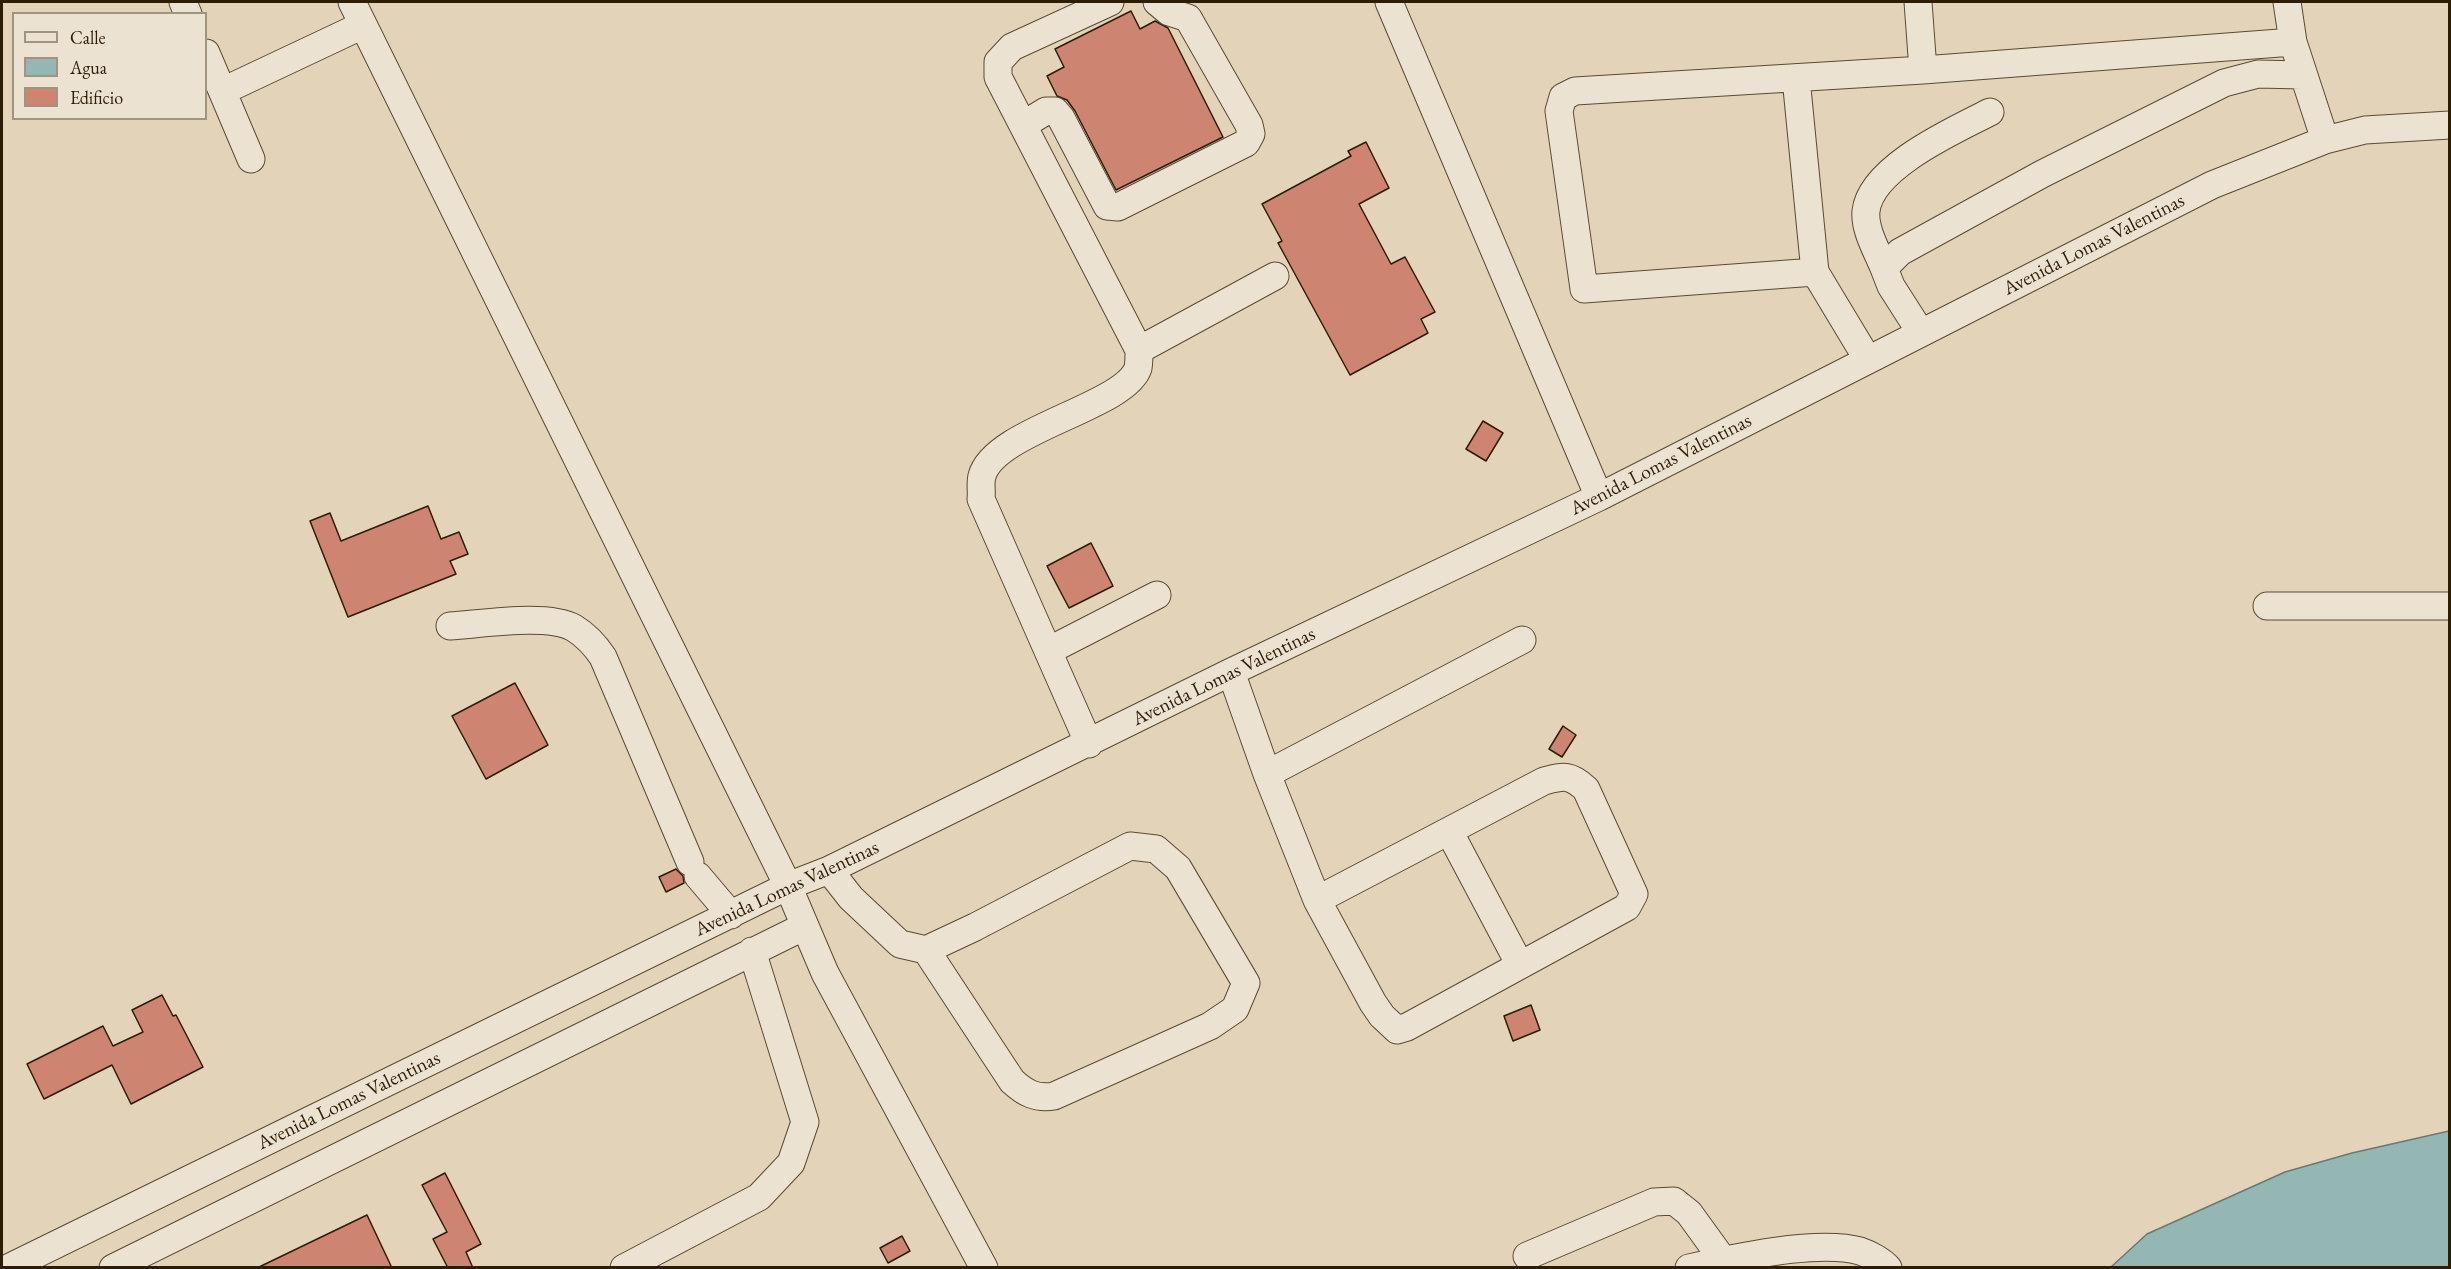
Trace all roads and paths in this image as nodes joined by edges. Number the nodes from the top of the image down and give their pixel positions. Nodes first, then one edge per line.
1 (1110, 2) edge
2 (1157, 2) edge
3 (1389, 2) edge
4 (1918, 2) edge
5 (2288, 2) edge
6 (357, 13) edge
7 (2293, 42) junction
8 (207, 55) edge
9 (1923, 70) junction
10 (2302, 75) junction
11 (1796, 78) junction
12 (222, 91) junction
13 (1990, 112) dead end
14 (1023, 125) junction
15 (2450, 126) edge
16 (2325, 140) junction
17 (251, 159) dead end
18 (1884, 268) junction
19 (1815, 272) junction
20 (1275, 276) dead end
21 (1921, 333) junction
22 (1139, 350) junction
23 (1868, 360) junction
24 (1599, 497) junction
25 (1157, 595) dead end
26 (2267, 606) dead end
27 (2450, 606) edge
28 (450, 626) dead end
29 (1522, 640) dead end
30 (1048, 651) junction
31 (1231, 672) junction
32 (1089, 744) junction
33 (1267, 774) junction
34 (1449, 831) junction
35 (828, 870) junction
36 (788, 886) junction
37 (1317, 900) junction
38 (731, 915) junction
39 (805, 926) junction
40 (926, 950) junction
41 (752, 951) junction
42 (1520, 965) junction
43 (2, 1252) edge
44 (1723, 1260) junction
45 (1525, 1264) edge
46 (9, 1267) edge
47 (983, 1267) edge
48 (113, 1268) edge
49 (624, 1268) edge
50 (1689, 1268) edge
51 (1888, 1268) edge

1 - 14 street
2 - 14 street
3 - 24 street
4 - 9 street
5 - 7 street
6 - 12 street
6 - 36 street
7 - 9 street
7 - 10 street
8 - 12 street
9 - 11 street
10 - 16 street
10 - 18 street
11 - 19 street
11 - 19 street
12 - 17 street
13 - 18 street
14 - 22 street
15 - 16 street, Avenida Lomas Valentinas
16 - 21 street, Avenida Lomas Valentinas
18 - 21 street
19 - 23 street
20 - 22 street
21 - 23 street, Avenida Lomas Valentinas
22 - 30 street
23 - 24 street, Avenida Lomas Valentinas
24 - 31 street, Avenida Lomas Valentinas
25 - 30 street
26 - 27 street
28 - 38 street
29 - 33 street
30 - 32 street
31 - 32 street, Avenida Lomas Valentinas
31 - 33 street
32 - 35 street, Avenida Lomas Valentinas
33 - 37 street
34 - 37 street
34 - 42 street
34 - 42 street
35 - 36 street, Avenida Lomas Valentinas
35 - 40 street
36 - 38 street, Avenida Lomas Valentinas
36 - 39 street
37 - 42 street
38 - 46 street, Avenida Lomas Valentinas
39 - 41 street
39 - 47 street
40 - 40 street
41 - 48 street
41 - 49 street
43 - 46 street
44 - 45 street
44 - 50 street
44 - 51 street

